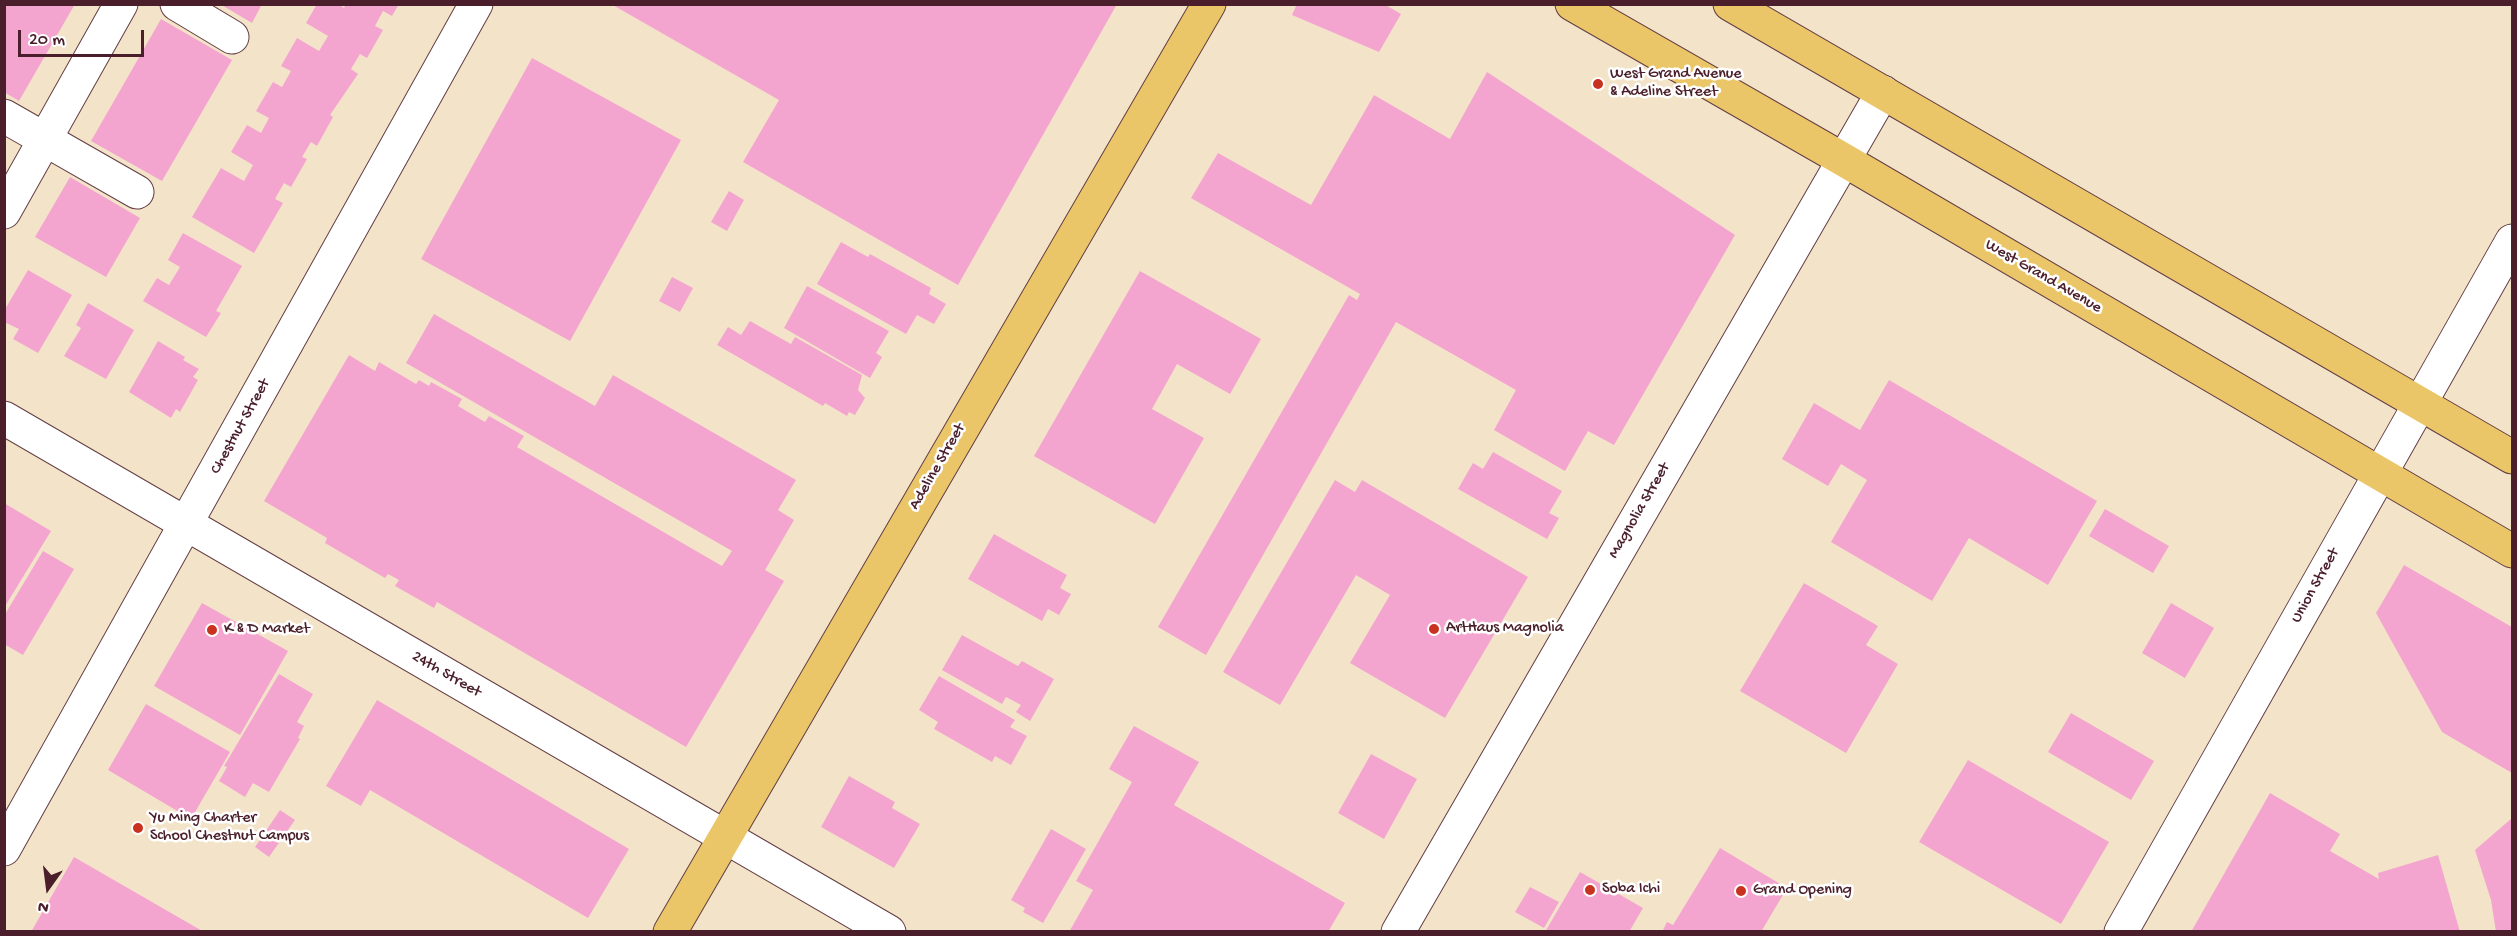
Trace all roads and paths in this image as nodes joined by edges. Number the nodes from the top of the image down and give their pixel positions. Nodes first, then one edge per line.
1 (120, 4) edge
2 (177, 4) edge
3 (476, 4) edge
4 (1209, 4) edge
5 (1572, 4) edge
6 (1730, 4) edge
7 (232, 37) dead end
8 (1883, 92) junction
9 (4, 116) edge
10 (44, 139) junction
11 (1844, 160) junction
12 (137, 192) dead end
13 (4, 212) edge
14 (2512, 241) edge
15 (2420, 403) junction
16 (4, 418) edge
17 (2512, 457) edge
18 (2379, 474) junction
19 (187, 525) junction
20 (2512, 551) edge
21 (724, 837) junction
22 (4, 849) edge
23 (670, 932) edge
24 (889, 932) edge
25 (1398, 932) edge
26 (2121, 932) edge

1 - 10 street
2 - 7 street
3 - 19 street, Chestnut Street
4 - 21 main road, Adeline Street
5 - 11 main road, West Grand Avenue
6 - 8 main road
8 - 11 street, Magnolia Street
8 - 15 main road
9 - 10 street
10 - 12 street
10 - 13 street
11 - 18 main road, West Grand Avenue
11 - 25 street, Magnolia Street
14 - 15 street, Union Street
15 - 17 main road
15 - 18 street, Union Street
16 - 19 street, 24th Street
18 - 20 main road, West Grand Avenue
18 - 26 street, Union Street
19 - 21 street, 24th Street
19 - 22 street, Chestnut Street
21 - 23 main road, Adeline Street
21 - 24 street, 24th Street

